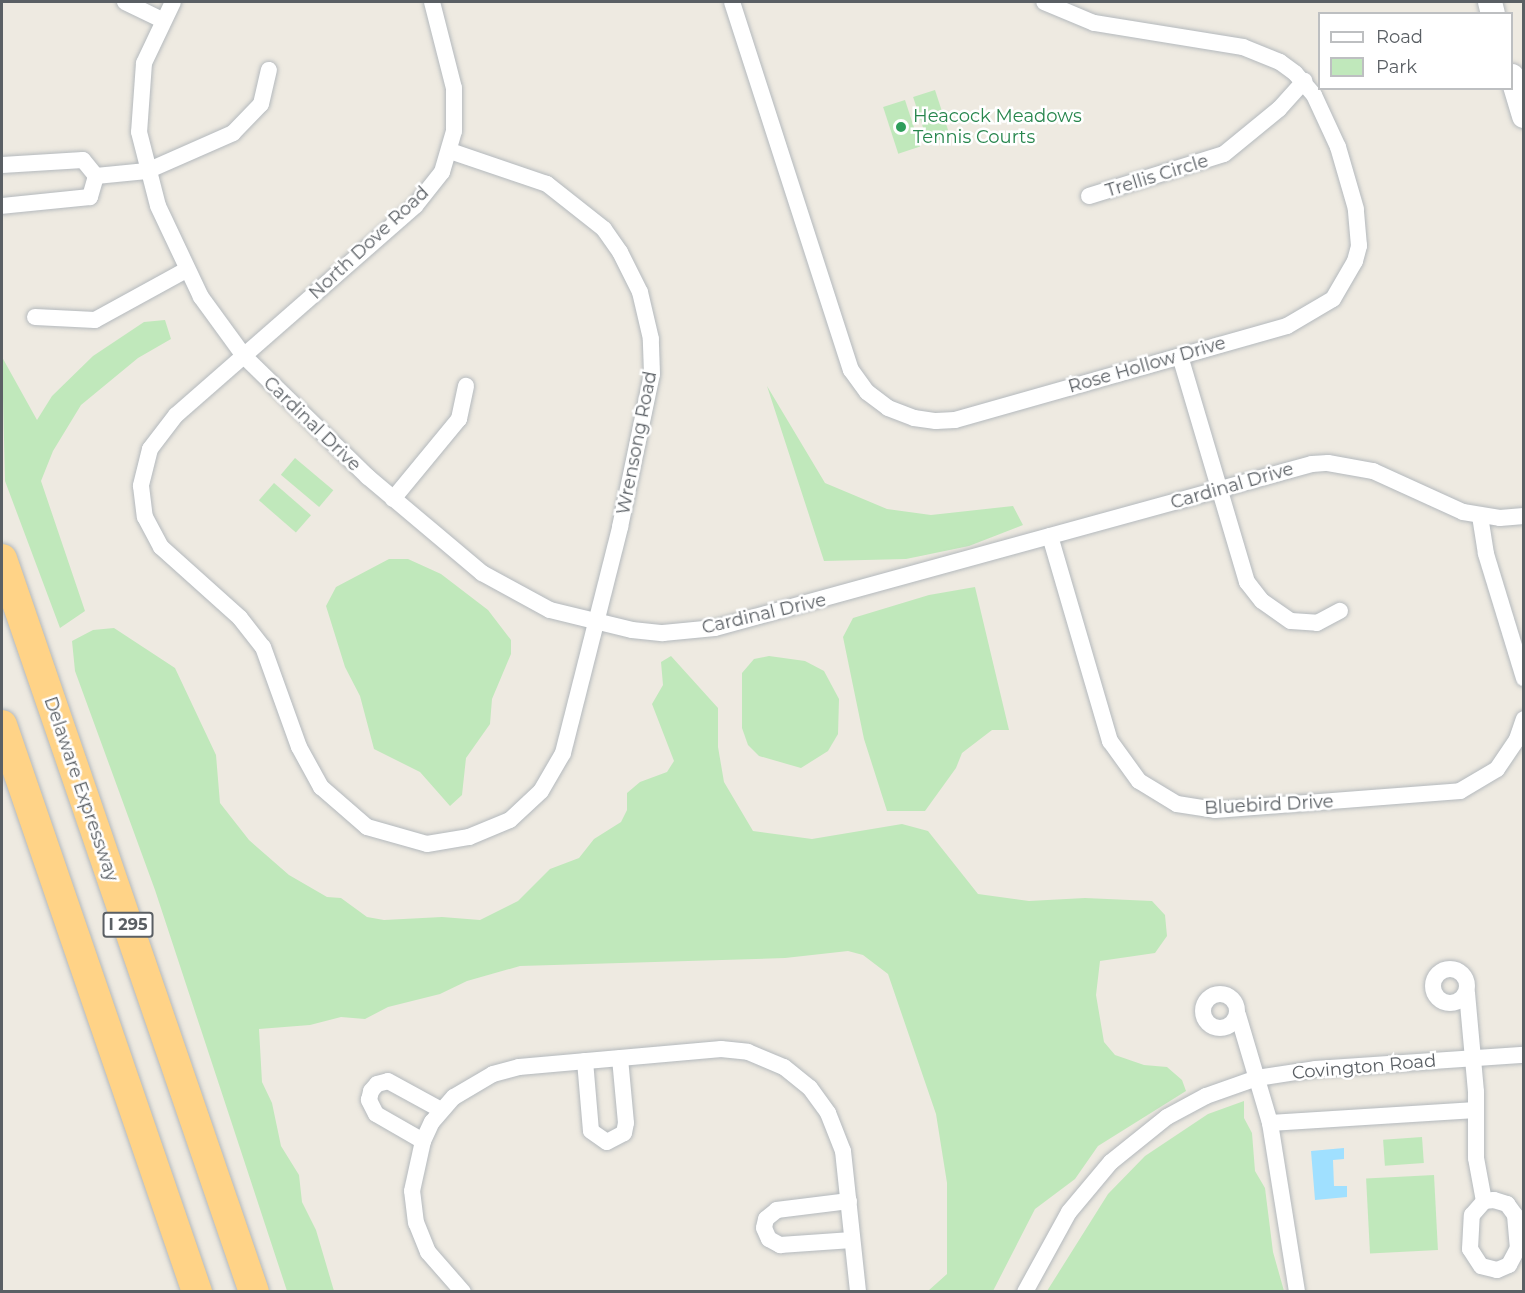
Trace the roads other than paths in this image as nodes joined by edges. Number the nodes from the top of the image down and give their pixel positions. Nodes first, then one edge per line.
1 (125, 2) edge
2 (173, 2) edge
3 (432, 2) edge
4 (732, 2) edge
5 (1044, 2) edge
6 (162, 20) junction
7 (269, 70) dead end
8 (1513, 79) edge
9 (1304, 81) junction
10 (1524, 116) edge
11 (450, 151) junction
12 (2, 165) edge
13 (147, 171) junction
14 (96, 176) junction
15 (1089, 196) dead end
16 (2, 206) edge
17 (186, 270) junction
18 (35, 317) dead end
19 (243, 356) junction
20 (1180, 356) junction
21 (466, 386) dead end
22 (1220, 490) junction
23 (393, 499) junction
24 (1480, 516) junction
25 (1524, 516) edge
26 (1050, 536) junction
27 (2, 559) edge
28 (1340, 610) dead end
29 (595, 624) junction
30 (1524, 678) edge
31 (1524, 719) edge
32 (2, 725) edge
33 (1467, 993) dead end
34 (1238, 1015) dead end
35 (1524, 1055) edge
36 (620, 1058) junction
37 (1471, 1059) junction
38 (585, 1061) junction
39 (1257, 1078) junction
40 (441, 1110) junction
41 (1476, 1110) junction
42 (1270, 1123) junction
43 (423, 1141) junction
44 (849, 1201) junction
45 (1484, 1201) dead end
46 (852, 1240) junction
47 (197, 1292) edge
48 (254, 1292) edge
49 (463, 1292) edge
50 (858, 1292) edge
51 (1025, 1292) edge
52 (1297, 1292) edge

1 - 6 street
2 - 6 street, Cardinal Drive
3 - 11 street, North Dove Road
4 - 20 street, Rose Hollow Drive
5 - 9 street, Rose Hollow Drive
6 - 13 street, Cardinal Drive
7 - 13 street
8 - 10 main road
9 - 15 street, Trellis Circle
9 - 20 street, Rose Hollow Drive
11 - 19 street, North Dove Road
11 - 29 street, Wrensong Road
12 - 14 street
13 - 14 street
13 - 17 street, Cardinal Drive
14 - 16 street
17 - 18 street
17 - 19 street, Cardinal Drive
19 - 23 street, Cardinal Drive
19 - 29 street, North Dove Road
20 - 22 street
21 - 23 street
22 - 24 street, Cardinal Drive
22 - 26 street, Cardinal Drive
22 - 28 street
23 - 29 street, Cardinal Drive
24 - 25 street, Cardinal Drive
24 - 30 street
26 - 29 street, Cardinal Drive
26 - 31 street, Bluebird Drive
27 - 48 highway, Delaware Expressway / I 295
32 - 47 highway, I 295
33 - 37 street
34 - 39 street
35 - 37 street, Covington Road
36 - 38 street
36 - 38 street
36 - 44 street
37 - 39 street, Covington Road
37 - 41 street
38 - 40 street
39 - 42 street
39 - 51 street, Covington Road
40 - 43 street
40 - 43 street
41 - 42 street
41 - 45 street
42 - 52 street
43 - 49 street
44 - 46 street
44 - 46 street
46 - 50 street

